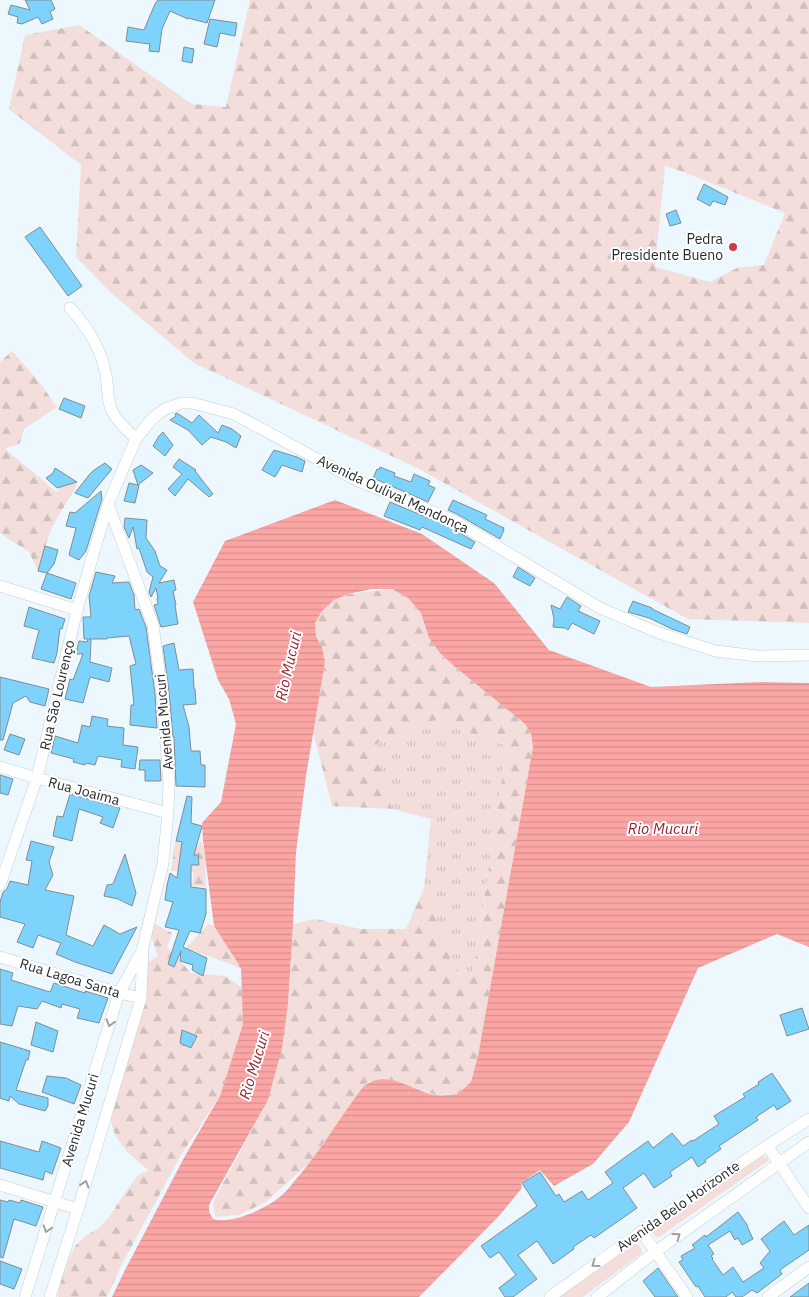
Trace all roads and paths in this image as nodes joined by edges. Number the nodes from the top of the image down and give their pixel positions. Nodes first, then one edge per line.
1 (70, 308) dead end
2 (136, 440) junction
3 (108, 504) junction
4 (0, 586) edge
5 (77, 610) junction
6 (809, 656) edge
7 (0, 767) edge
8 (37, 778) junction
9 (168, 813) junction
10 (0, 885) edge
11 (144, 947) junction
12 (0, 957) edge
13 (119, 993) junction
14 (141, 998) junction
15 (809, 1119) edge
16 (809, 1142) edge
17 (767, 1146) junction
18 (778, 1163) junction
19 (0, 1185) edge
20 (55, 1202) junction
21 (809, 1208) edge
22 (78, 1209) junction
23 (641, 1231) junction
24 (655, 1252) junction
25 (809, 1267) edge
26 (25, 1297) edge
27 (50, 1297) edge
28 (550, 1297) edge
29 (596, 1297) edge
30 (687, 1297) edge
31 (768, 1297) edge

1 - 2 street
2 - 3 street, Avenida Oulival Mendonça
2 - 6 street, Avenida Oulival Mendonça
3 - 5 street, Rua São Lourenço
3 - 9 street, Avenida Mucuri
4 - 5 street
5 - 8 street, Rua São Lourenço
7 - 8 street, Rua Joaima
8 - 9 street, Rua Joaima
8 - 10 street, Rua São Lourenço
9 - 11 street, Avenida Mucuri
11 - 13 street, Avenida Mucuri
11 - 14 street, Avenida Mucuri
12 - 13 street, Rua Lagoa Santa
13 - 14 street, Rua Lagoa Santa
13 -> 20 street, Avenida Mucuri
22 -> 14 street, Avenida Mucuri
15 - 17 street, Avenida Belo Horizonte
16 - 18 street, Avenida Belo Horizonte
17 - 18 street
17 - 23 street, Avenida Belo Horizonte
18 - 21 street
24 -> 18 street, Avenida Belo Horizonte
19 - 20 street
20 - 22 street
20 -> 26 street, Avenida Mucuri
22 - 27 street, Avenida Mucuri
23 - 24 street
23 -> 28 street, Avenida Belo Horizonte
24 - 29 street, Avenida Belo Horizonte
24 - 30 street
25 - 31 street

